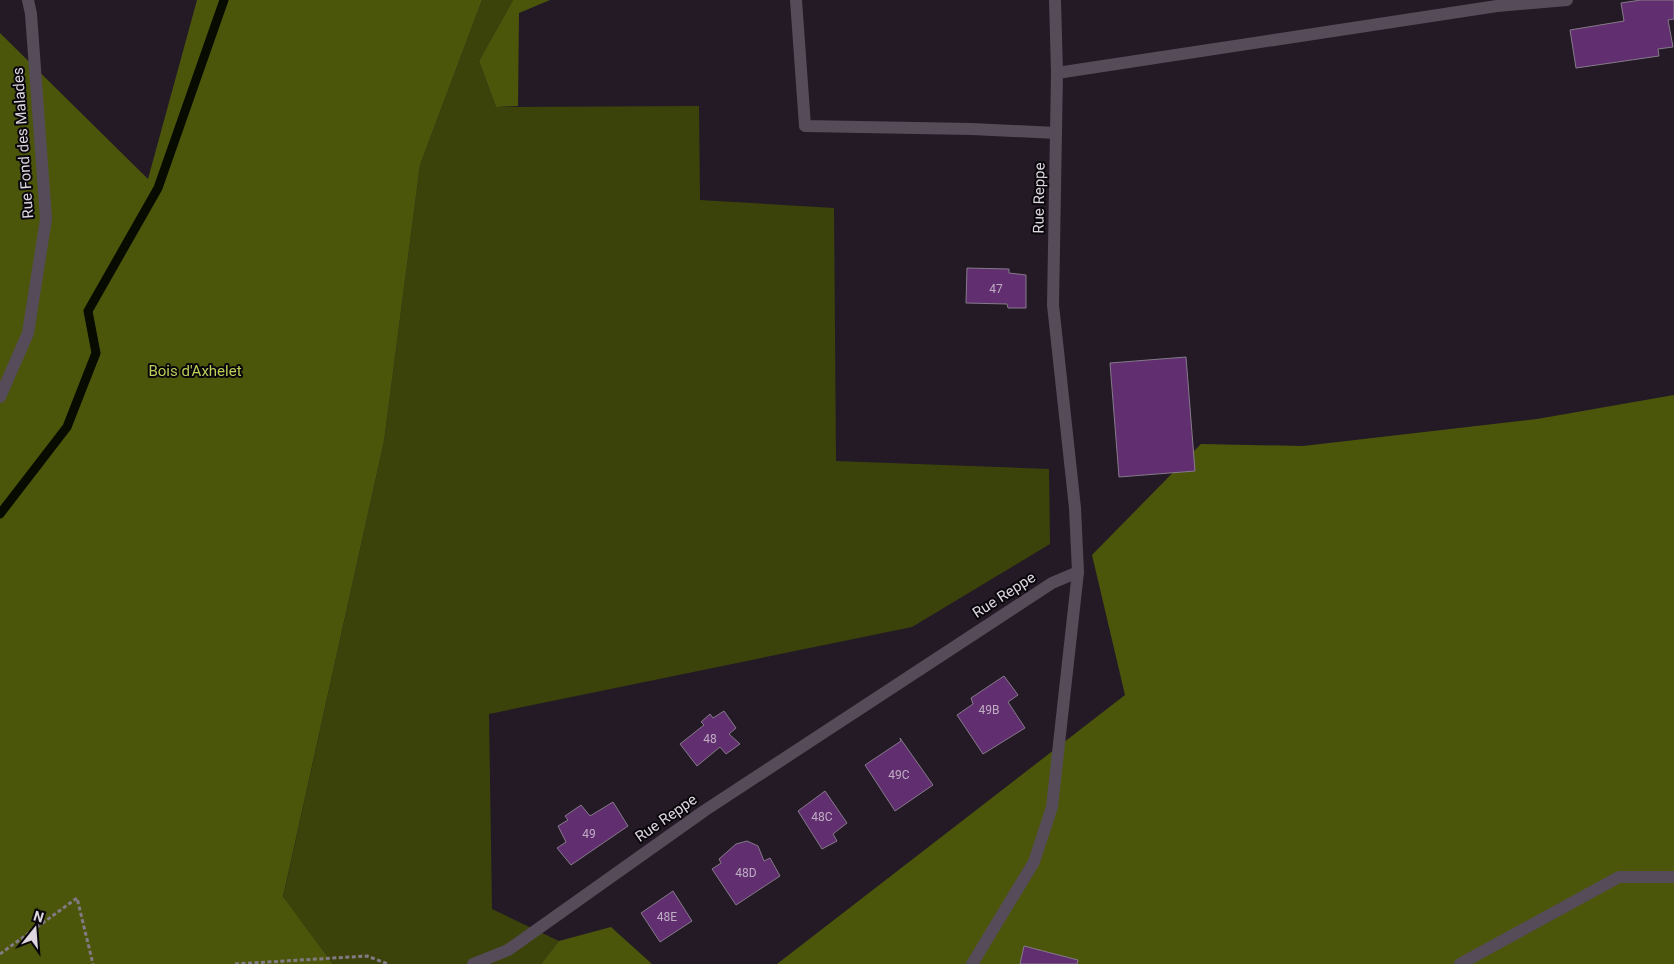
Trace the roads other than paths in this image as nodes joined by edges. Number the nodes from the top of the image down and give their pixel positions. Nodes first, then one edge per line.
1 (28, 0) edge
2 (796, 0) edge
3 (1055, 0) edge
4 (1567, 0) edge
5 (1056, 73) junction
6 (1056, 133) junction
7 (0, 397) edge
8 (1078, 572) junction
9 (1674, 877) edge
10 (473, 964) edge
11 (972, 964) edge
12 (1460, 964) edge

1 - 7 street, Rue Fond des Malades
2 - 6 street
3 - 5 street, Rue Reppe
4 - 5 street
5 - 6 street, Rue Reppe
6 - 8 street, Rue Reppe
8 - 10 street, Rue Reppe
8 - 11 street
9 - 12 street

